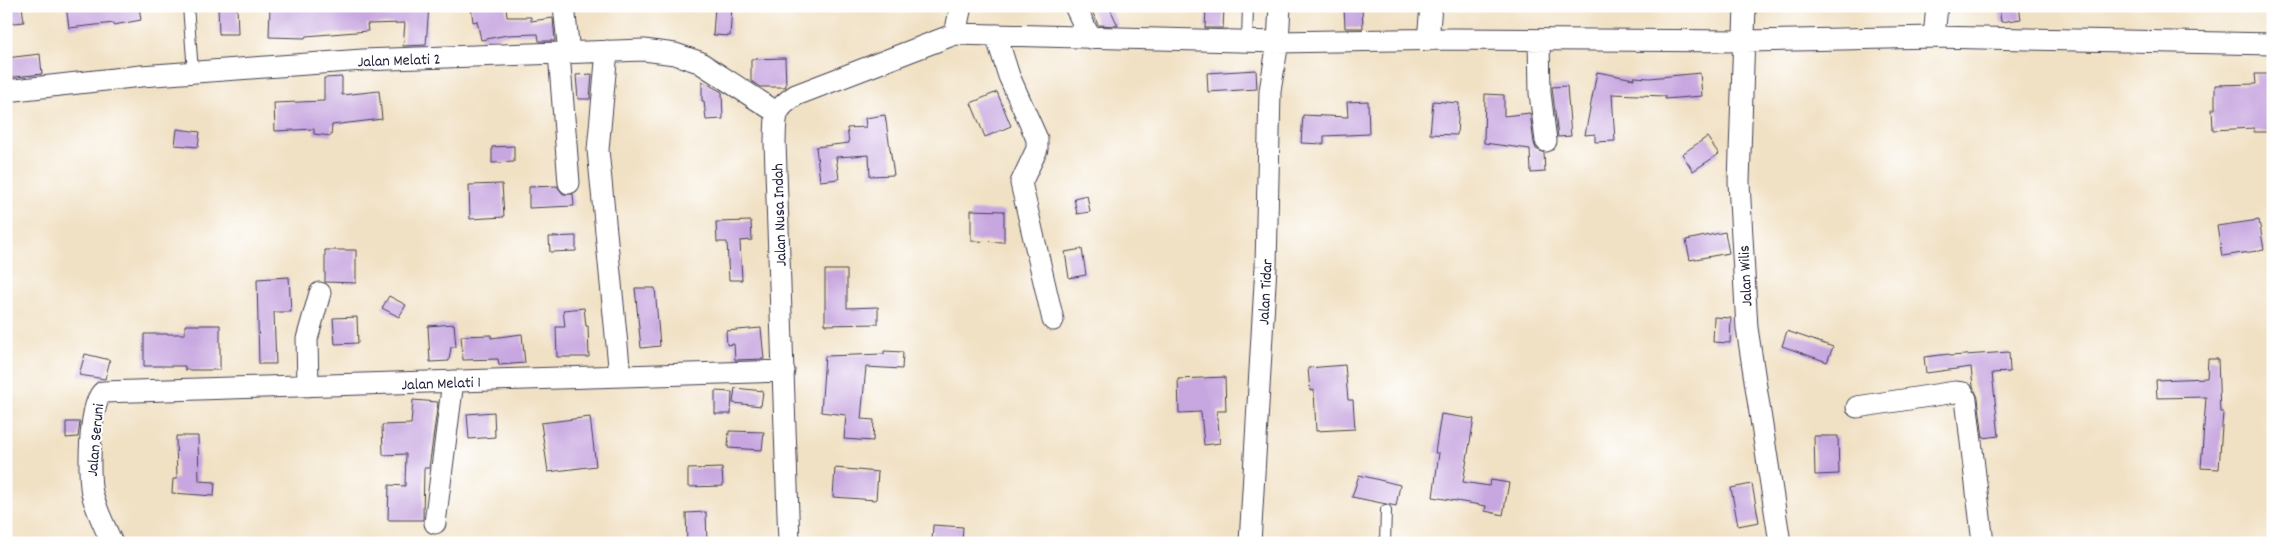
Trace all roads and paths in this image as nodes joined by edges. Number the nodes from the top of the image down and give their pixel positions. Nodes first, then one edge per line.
1 (188, 6) edge
2 (564, 6) edge
3 (960, 6) edge
4 (1075, 6) edge
5 (1248, 6) edge
6 (1280, 6) edge
7 (1431, 6) edge
8 (1745, 6) edge
9 (1937, 6) edge
10 (956, 34) junction
11 (996, 35) junction
12 (1934, 37) junction
13 (1090, 38) junction
14 (1428, 40) junction
15 (1539, 40) junction
16 (1247, 41) junction
17 (1745, 41) junction
18 (1278, 42) junction
19 (2273, 44) edge
20 (607, 51) junction
21 (564, 53) junction
22 (193, 72) junction
23 (6, 92) edge
24 (776, 112) junction
25 (1546, 141) dead end
26 (569, 183) dead end
27 (320, 293) dead end
28 (1053, 320) dead end
29 (784, 370) junction
30 (620, 376) junction
31 (453, 382) junction
32 (308, 386) junction
33 (99, 394) joint
34 (1857, 407) dead end
35 (1386, 510) dead end
36 (435, 523) dead end
37 (112, 543) edge
38 (789, 543) edge
39 (1250, 543) edge
40 (1385, 543) edge
41 (1780, 543) edge
42 (1983, 543) edge

1 - 22 lane
2 - 21 street
3 - 10 street
4 - 13 street
5 - 16 lane
6 - 18 street, Jalan Tidar
7 - 14 street
8 - 17 street, Jalan Wilis
9 - 12 street
10 - 11 street
10 - 24 street
11 - 13 street
11 - 28 street
12 - 17 street
12 - 19 street
13 - 16 street
14 - 15 street
14 - 18 street
15 - 17 street
15 - 25 street
16 - 18 street
17 - 41 street, Jalan Wilis
18 - 39 street, Jalan Tidar
20 - 21 street, Jalan Melati 2
20 - 24 street, Jalan Melati 2
20 - 30 street
21 - 22 street, Jalan Melati 2
21 - 26 street
22 - 23 street, Jalan Melati 2
24 - 29 street, Jalan Nusa Indah
27 - 32 street
29 - 30 street, Jalan Melati 1
29 - 38 street, Jalan Nusa Indah
30 - 31 street, Jalan Melati 1
31 - 32 street, Jalan Melati 1
31 - 36 street
32 - 33 street, Jalan Melati 1
33 - 37 street, Jalan Seruni
34 - 42 street
35 - 40 lane

